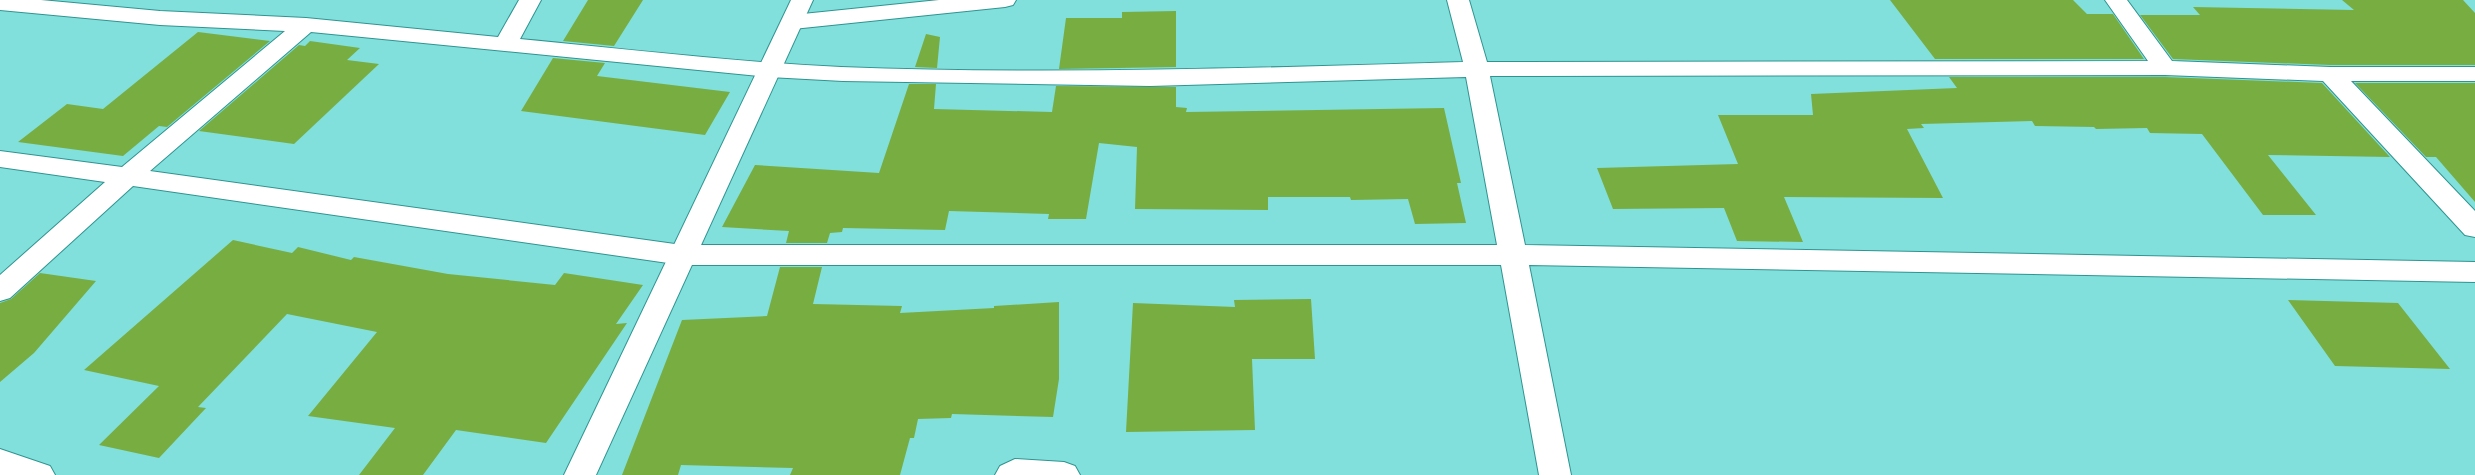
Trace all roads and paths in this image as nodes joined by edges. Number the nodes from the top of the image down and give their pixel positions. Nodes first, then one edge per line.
1 (530, 0) edge
2 (802, 0) edge
3 (1005, 0) edge
4 (1458, 0) edge
5 (2116, 0) edge
6 (0, 4) edge
7 (793, 22) junction
8 (306, 25) junction
9 (505, 44) junction
10 (2165, 68) junction
11 (1477, 69) junction
12 (769, 70) junction
13 (2330, 74) junction
14 (2475, 74) edge
15 (0, 159) edge
16 (127, 177) junction
17 (2475, 228) edge
18 (682, 255) junction
19 (1513, 256) junction
20 (2475, 272) edge
21 (0, 291) edge
22 (0, 462) edge
23 (39, 475) edge
24 (580, 475) edge
25 (1011, 475) edge
26 (1064, 475) edge
27 (1555, 475) edge

1 - 9 street
2 - 7 street
3 - 7 street
4 - 11 street
5 - 10 street
6 - 8 street
7 - 12 street
8 - 9 street
8 - 16 street
9 - 12 street
10 - 11 street
10 - 13 street
11 - 12 street
11 - 19 street
12 - 18 street
13 - 14 street
13 - 17 street
15 - 16 street
16 - 18 street
16 - 21 street
18 - 19 street
18 - 24 street
19 - 20 street
19 - 27 street
22 - 23 street
25 - 26 street

